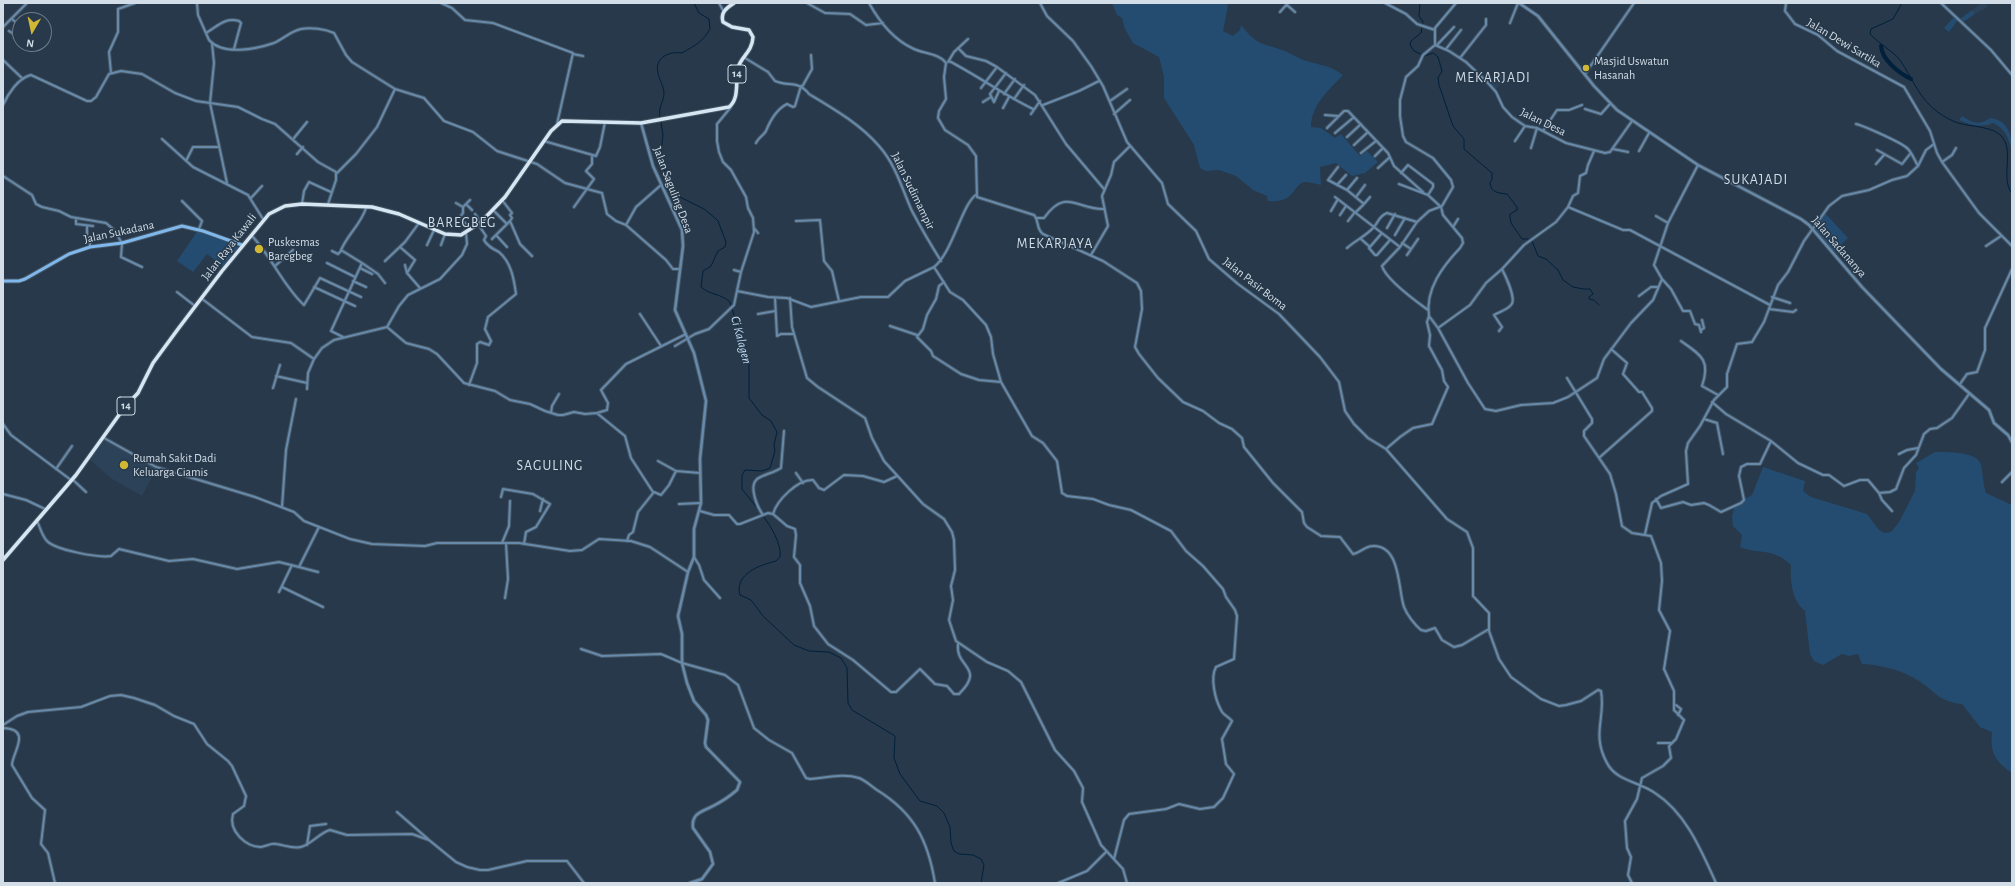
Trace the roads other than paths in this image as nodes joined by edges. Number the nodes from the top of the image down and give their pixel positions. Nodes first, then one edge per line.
1 (27, 3) edge
2 (135, 3) edge
3 (197, 3) edge
4 (441, 3) edge
5 (719, 3) edge
6 (732, 3) edge
7 (807, 3) edge
8 (870, 3) edge
9 (1040, 3) edge
10 (1386, 3) edge
11 (1456, 3) edge
12 (1518, 3) edge
13 (1634, 3) edge
14 (1786, 3) edge
15 (1941, 3) edge
16 (1287, 4) edge
17 (724, 12) junction
18 (1280, 12) dead end
19 (1295, 12) dead end
20 (11, 19) joint
21 (1486, 19) dead end
22 (883, 23) junction
23 (1510, 23) dead end
24 (3, 27) edge
25 (1454, 27) dead end
26 (1435, 30) junction
27 (1461, 30) dead end
28 (9, 31) dead end
29 (12, 33) edge
30 (206, 33) junction
31 (968, 39) dead end
32 (212, 43) junction
33 (1436, 45) junction
34 (958, 48) junction
35 (234, 49) junction
36 (1446, 49) junction
37 (573, 54) junction
38 (811, 55) dead end
39 (583, 56) dead end
40 (745, 58) junction
41 (1460, 58) junction
42 (3, 60) edge
43 (948, 62) junction
44 (997, 67) junction
45 (111, 72) junction
46 (1006, 73) junction
47 (1584, 75) junction
48 (2012, 75) edge
49 (23, 79) junction
50 (1015, 79) junction
51 (986, 81) junction
52 (1100, 81) junction
53 (1024, 85) junction
54 (801, 87) junction
55 (981, 88) dead end
56 (995, 88) junction
57 (395, 89) junction
58 (1127, 89) dead end
59 (999, 91) junction
60 (1004, 94) junction
61 (991, 97) junction
62 (1009, 97) junction
63 (1014, 99) junction
64 (1130, 100) dead end
65 (734, 101) junction
66 (1040, 101) junction
67 (1110, 101) junction
68 (983, 102) dead end
69 (210, 103) junction
70 (1610, 104) junction
71 (3, 105) edge
72 (1043, 105) junction
73 (1582, 105) dead end
74 (1003, 108) dead end
75 (1033, 109) junction
76 (1586, 109) dead end
77 (1031, 114) dead end
78 (1114, 114) junction
79 (1325, 115) dead end
80 (1338, 116) junction
81 (1354, 117) junction
82 (1632, 121) junction
83 (307, 122) dead end
84 (605, 122) junction
85 (641, 123) junction
86 (557, 124) junction
87 (1361, 124) junction
88 (1856, 124) dead end
89 (1525, 126) junction
90 (1327, 128) dead end
91 (1537, 128) junction
92 (1543, 131) junction
93 (1368, 132) junction
94 (1335, 133) dead end
95 (1649, 133) junction
96 (1347, 137) dead end
97 (162, 138) dead end
98 (294, 138) junction
99 (544, 141) junction
100 (1376, 141) junction
101 (1515, 141) dead end
102 (756, 143) dead end
103 (1934, 144) junction
104 (1354, 145) dead end
105 (1130, 146) junction
106 (219, 147) junction
107 (303, 147) junction
108 (1383, 148) junction
109 (1531, 148) dead end
110 (1956, 148) dead end
111 (1613, 149) junction
112 (1877, 150) dead end
113 (1595, 151) junction
114 (1639, 151) dead end
115 (1628, 152) dead end
116 (1361, 153) dead end
117 (297, 154) dead end
118 (1910, 154) junction
119 (1884, 155) junction
120 (1375, 156) dead end
121 (592, 157) junction
122 (1390, 157) junction
123 (530, 161) junction
124 (186, 162) junction
125 (1942, 162) junction
126 (1876, 164) dead end
127 (1698, 165) junction
128 (1918, 166) junction
129 (1338, 167) dead end
130 (1378, 168) dead end
131 (337, 173) junction
132 (1400, 173) junction
133 (1346, 175) dead end
134 (3, 176) edge
135 (1357, 178) dead end
136 (1408, 180) junction
137 (227, 183) junction
138 (1398, 184) dead end
139 (661, 185) junction
140 (1337, 185) junction
141 (1365, 185) dead end
142 (262, 186) dead end
143 (1404, 186) junction
144 (589, 189) junction
145 (1104, 189) junction
146 (1347, 190) junction
147 (331, 192) junction
148 (1424, 193) junction
149 (977, 194) junction
150 (1428, 195) junction
151 (1335, 197) dead end
152 (1356, 197) junction
153 (1370, 197) dead end
154 (251, 198) junction
155 (470, 200) dead end
156 (502, 200) junction
157 (1338, 200) junction
158 (182, 201) dead end
159 (456, 202) dead end
160 (302, 204) junction
161 (328, 204) junction
162 (466, 204) junction
163 (1364, 204) junction
164 (1346, 206) junction
165 (367, 207) junction
166 (463, 207) junction
167 (574, 207) dead end
168 (1441, 207) junction
169 (1568, 207) junction
170 (1104, 209) junction
171 (472, 210) dead end
172 (493, 210) junction
173 (1331, 211) dead end
174 (1356, 212) junction
175 (475, 214) dead end
176 (1395, 214) junction
177 (1340, 215) dead end
178 (1656, 216) dead end
179 (1036, 218) junction
180 (1405, 218) junction
181 (263, 219) junction
182 (1458, 219) dead end
183 (76, 220) dead end
184 (1348, 220) dead end
185 (510, 221) junction
186 (796, 221) dead end
187 (1417, 222) junction
188 (419, 223) junction
189 (479, 223) junction
190 (1668, 223) junction
191 (506, 224) junction
192 (626, 225) junction
193 (87, 226) junction
194 (93, 226) dead end
195 (1374, 227) junction
196 (1453, 227) junction
197 (754, 228) junction
198 (1387, 228) dead end
199 (199, 229) junction
200 (470, 229) junction
201 (1812, 229) junction
202 (434, 230) junction
203 (466, 232) junction
204 (758, 233) dead end
205 (1382, 233) junction
206 (445, 234) junction
207 (496, 235) junction
208 (1395, 235) dead end
209 (251, 236) junction
210 (2001, 236) junction
211 (492, 239) dead end
212 (1361, 239) junction
213 (1418, 239) dead end
214 (1390, 240) junction
215 (122, 243) junction
216 (1402, 244) junction
217 (242, 245) junction
218 (427, 245) dead end
219 (441, 245) dead end
220 (1660, 245) junction
221 (1986, 246) dead end
222 (2012, 246) edge
223 (400, 247) junction
224 (507, 247) dead end
225 (1370, 247) junction
226 (1400, 247) junction
227 (90, 248) junction
228 (1347, 248) dead end
229 (1412, 249) junction
230 (293, 250) dead end
231 (332, 251) dead end
232 (341, 251) junction
233 (290, 254) junction
234 (1091, 255) junction
235 (1407, 255) dead end
236 (532, 256) dead end
237 (295, 259) dead end
238 (385, 261) dead end
239 (941, 262) junction
240 (327, 263) dead end
241 (362, 263) junction
242 (405, 265) dead end
243 (275, 266) junction
244 (934, 267) junction
245 (142, 268) dead end
246 (360, 268) junction
247 (680, 269) junction
248 (1502, 269) junction
249 (2012, 269) edge
250 (734, 270) dead end
251 (741, 272) junction
252 (407, 273) junction
253 (372, 274) dead end
254 (355, 277) junction
255 (1662, 279) junction
256 (353, 281) junction
257 (3, 282) edge
258 (944, 282) junction
259 (385, 283) dead end
260 (1657, 286) junction
261 (314, 287) junction
262 (366, 287) dead end
263 (420, 288) junction
264 (736, 291) junction
265 (177, 292) dead end
266 (349, 292) junction
267 (1639, 296) dead end
268 (1772, 297) junction
269 (202, 298) junction
270 (361, 298) dead end
271 (775, 298) junction
272 (790, 298) junction
273 (839, 301) junction
274 (345, 302) junction
275 (1790, 303) dead end
276 (1770, 305) junction
277 (195, 306) junction
278 (356, 306) dead end
279 (1769, 309) junction
280 (1428, 310) junction
281 (1796, 310) dead end
282 (775, 311) junction
283 (640, 314) dead end
284 (758, 314) dead end
285 (1429, 316) junction
286 (1702, 320) dead end
287 (890, 326) dead end
288 (387, 327) junction
289 (1438, 328) junction
290 (1499, 331) dead end
291 (686, 334) junction
292 (794, 334) junction
293 (917, 335) junction
294 (343, 337) junction
295 (687, 338) junction
296 (1681, 341) dead end
297 (661, 346) junction
298 (675, 346) dead end
299 (1611, 350) junction
300 (314, 359) junction
301 (280, 365) dead end
302 (276, 376) junction
303 (1567, 378) dead end
304 (1001, 382) junction
305 (307, 383) junction
306 (469, 384) junction
307 (1960, 384) junction
308 (273, 388) dead end
309 (307, 389) dead end
310 (1576, 392) junction
311 (559, 394) dead end
312 (1969, 394) junction
313 (1718, 395) junction
314 (296, 399) dead end
315 (1712, 402) junction
316 (550, 413) junction
317 (597, 413) junction
318 (1704, 419) junction
319 (3, 424) edge
320 (784, 431) dead end
321 (103, 437) junction
322 (1772, 441) junction
323 (2012, 442) edge
324 (72, 446) dead end
325 (1918, 448) junction
326 (1386, 449) junction
327 (1723, 454) dead end
328 (1900, 454) dead end
329 (1600, 457) junction
330 (658, 461) dead end
331 (56, 469) junction
332 (676, 471) junction
333 (2012, 472) edge
334 (700, 473) junction
335 (796, 473) dead end
336 (897, 476) junction
337 (71, 480) junction
338 (2002, 482) dead end
339 (803, 483) junction
340 (86, 492) dead end
341 (654, 492) junction
342 (1879, 493) junction
343 (3, 494) edge
344 (501, 497) dead end
345 (543, 499) junction
346 (1656, 499) junction
347 (510, 501) dead end
348 (701, 503) junction
349 (679, 504) dead end
350 (282, 507) junction
351 (46, 509) junction
352 (540, 511) dead end
353 (700, 511) junction
354 (1892, 511) dead end
355 (773, 514) junction
356 (763, 515) junction
357 (37, 520) junction
358 (319, 527) junction
359 (1645, 534) junction
360 (627, 541) junction
361 (502, 543) junction
362 (506, 543) junction
363 (524, 544) junction
364 (694, 557) junction
365 (3, 560) edge
366 (292, 565) junction
367 (299, 567) junction
368 (318, 572) dead end
369 (688, 572) junction
370 (282, 587) junction
371 (279, 592) dead end
372 (505, 598) dead end
373 (720, 598) dead end
374 (323, 607) dead end
375 (1489, 629) junction
376 (958, 643) junction
377 (581, 649) dead end
378 (682, 663) junction
379 (1676, 705) dead end
380 (1678, 715) junction
381 (3, 725) edge
382 (3, 728) edge
383 (1658, 743) dead end
384 (1671, 744) junction
385 (1640, 784) junction
386 (397, 812) dead end
387 (326, 824) dead end
388 (429, 840) junction
389 (307, 844) junction
390 (1106, 852) junction
391 (1114, 859) junction
392 (55, 883) edge
393 (584, 883) edge
394 (690, 883) edge
395 (935, 883) edge
396 (1058, 883) edge
397 (1127, 883) edge
398 (1632, 883) edge
399 (1716, 883) edge

1 - 20 street
2 - 45 street
3 - 30 street
4 - 37 street
5 - 17 street
6 - 17 highway
7 - 22 street
8 - 22 street
9 - 52 street, Jalan Pasir Boma
10 - 26 street
11 - 26 street
12 - 23 street
12 - 47 street, Jalan Sadananya
13 - 47 street
14 - 103 street, Jalan Dewi Sartika
15 - 48 street
16 - 18 street
16 - 19 street
17 - 40 highway, 14
20 - 24 street
21 - 41 street
22 - 43 street
25 - 33 street
26 - 33 street
27 - 36 street
28 - 29 street
30 - 32 street
30 - 35 street
31 - 34 street
32 - 35 street
32 - 69 street
33 - 36 street, Jalan Desa
33 - 168 street
34 - 43 street
34 - 44 street
35 - 57 street
36 - 41 street, Jalan Desa
37 - 39 street
37 - 86 street
38 - 54 street
40 - 54 street, Jalan Sudimampir
40 - 65 highway, 14
41 - 89 street, Jalan Desa
42 - 49 street
43 - 51 street
43 - 149 street
44 - 46 street
44 - 51 street
45 - 49 street
45 - 69 street
46 - 50 street
46 - 56 street
47 - 70 street, Jalan Sadananya
49 - 71 street
50 - 53 street
50 - 60 street
51 - 55 street
51 - 56 street
52 - 67 street, Jalan Pasir Boma
52 - 72 street
53 - 63 street
53 - 66 street
54 - 102 street
54 - 239 street, Jalan Sudimampir
56 - 59 street
56 - 61 street
57 - 123 street
57 - 131 street
58 - 67 street
59 - 60 street
59 - 61 street
60 - 62 street
61 - 68 street
62 - 63 street
62 - 74 street
63 - 75 street
64 - 78 street
65 - 85 highway, 14
65 - 197 street
66 - 72 street
66 - 75 street
67 - 78 street, Jalan Pasir Boma
69 - 98 street
69 - 106 street
70 - 76 street
70 - 82 street, Jalan Sadananya
72 - 145 street
73 - 92 street
75 - 77 street
78 - 105 street, Jalan Pasir Boma
79 - 80 street
80 - 81 street
80 - 90 street
81 - 87 street
81 - 94 street
82 - 95 street, Jalan Sadananya
82 - 111 street
83 - 98 street
84 - 85 highway, 14
84 - 86 highway, 14
84 - 121 street
85 - 139 street, Jalan Saguling Desa
86 - 99 highway
87 - 93 street
87 - 96 street
88 - 118 street
89 - 91 street, Jalan Desa
89 - 101 street
91 - 92 street, Jalan Desa
91 - 109 street
92 - 113 street, Jalan Desa
93 - 100 street
93 - 104 street
95 - 114 street
95 - 127 street, Jalan Sadananya
97 - 124 street
98 - 107 street
99 - 121 street
99 - 123 highway
100 - 108 street
100 - 116 street
103 - 125 street, Jalan Dewi Sartika
103 - 128 street
105 - 145 street
105 - 326 street, Jalan Pasir Boma
106 - 124 street
106 - 137 street
107 - 117 street
107 - 131 street
108 - 120 street
108 - 122 street
110 - 125 street
111 - 113 street, Jalan Desa
111 - 115 street, Jalan Desa
112 - 119 street
113 - 169 street
118 - 119 street
118 - 128 street
119 - 126 street
121 - 144 street
122 - 130 street
122 - 132 street
123 - 144 street
123 - 156 highway
124 - 137 street
125 - 210 street, Jalan Dewi Sartika
127 - 190 street
127 - 201 street, Jalan Sadananya
128 - 201 street
129 - 140 street
131 - 147 street
132 - 136 street
132 - 150 street
133 - 140 street
134 - 215 street
135 - 146 street
136 - 143 street
136 - 148 street
137 - 154 street
138 - 143 street
139 - 192 street
139 - 247 street, Jalan Saguling Desa
140 - 146 street
141 - 152 street
142 - 154 street
143 - 148 street
144 - 167 street
144 - 192 street
145 - 170 street
146 - 152 street
147 - 160 street
147 - 161 street
148 - 150 street
149 - 179 street
149 - 239 street
150 - 168 street
151 - 157 street
152 - 163 street
153 - 163 street
154 - 181 street
155 - 162 street
156 - 172 highway
156 - 185 street
157 - 164 street
157 - 173 street
158 - 199 street
159 - 166 street
160 - 161 highway, Jalan Raya Kawali / 14
160 - 181 highway, Jalan Raya Kawali / 14
161 - 165 highway, Jalan Raya Kawali / 14
162 - 166 street
162 - 171 street
163 - 174 street
164 - 174 street
164 - 177 street
165 - 188 highway, Jalan Raya Kawali / 14
165 - 232 street
166 - 200 street
168 - 187 street
168 - 196 street
169 - 220 street
169 - 248 street
170 - 179 street
170 - 234 street
172 - 189 highway
172 - 191 street
174 - 184 street
174 - 195 street
175 - 189 street
176 - 180 street
176 - 195 street
176 - 198 street
178 - 190 street
179 - 234 street
180 - 187 street
180 - 208 street
181 - 209 highway, Jalan Raya Kawali / 14
182 - 196 street
183 - 193 street
185 - 191 street
185 - 236 street
186 - 273 street
187 - 216 street
188 - 202 highway, Jalan Raya Kawali / 14
188 - 223 street
189 - 200 highway
189 - 306 street
190 - 220 street
191 - 207 street
192 - 247 street
193 - 194 street
193 - 227 street
195 - 205 street
195 - 212 street
196 - 280 street
197 - 204 street
197 - 251 street
199 - 215 main road, Jalan Sukadana
199 - 217 main road, Jalan Sukadana
200 - 203 highway
201 - 268 street
201 - 307 street, Jalan Sadananya
202 - 206 highway, Jalan Raya Kawali / 14
202 - 218 street
203 - 206 highway, Jalan Raya Kawali / 14
203 - 263 street
205 - 214 street
205 - 225 street
206 - 219 street
207 - 211 street
207 - 224 street
209 - 217 highway, Jalan Raya Kawali / 14
209 - 243 street
210 - 221 street
210 - 222 street, Jalan Dewi Sartika
212 - 225 street
212 - 228 street
213 - 229 street
214 - 225 street
214 - 226 street
215 - 227 main road, Jalan Sukadana
215 - 245 street
216 - 226 street
216 - 229 street
217 - 269 highway, Jalan Raya Kawali / 14
220 - 255 street
220 - 276 street
223 - 238 street
223 - 252 street
226 - 280 street
227 - 257 main road, Jalan Sukadana
229 - 235 street
230 - 233 street
231 - 232 street
232 - 241 street
233 - 237 street
233 - 243 street
234 - 375 street
239 - 244 street
240 - 254 street
241 - 246 street
241 - 259 street
242 - 252 street
243 - 261 street
244 - 258 street
244 - 273 street
246 - 253 street
246 - 254 street
247 - 291 street, Jalan Saguling Desa
248 - 289 street
248 - 290 street
249 - 307 street
250 - 251 street
251 - 264 street
252 - 263 street
254 - 256 street
255 - 260 street
255 - 286 street
256 - 262 street
256 - 266 street
258 - 293 street
258 - 304 street
260 - 267 street
260 - 299 street
261 - 266 street
261 - 274 street
263 - 288 street
264 - 271 street
264 - 295 street
265 - 277 street
266 - 270 street
266 - 274 street
268 - 275 street
268 - 276 street
269 - 277 highway, Jalan Raya Kawali / 14
269 - 300 street
271 - 272 street
271 - 282 street
272 - 273 street
272 - 292 street
274 - 278 street
274 - 294 street
276 - 279 street
277 - 321 highway, Jalan Raya Kawali / 14
279 - 281 street
279 - 313 street
280 - 285 street
282 - 284 street
282 - 292 street
283 - 297 street
285 - 289 street
285 - 326 street
287 - 293 street
288 - 294 street
288 - 306 street
289 - 310 street
291 - 295 street, Jalan Saguling Desa
291 - 297 street
292 - 336 street
293 - 304 street
294 - 300 street
295 - 298 street
295 - 334 street, Jalan Saguling Desa
296 - 313 street
297 - 317 street
299 - 310 street
299 - 329 street
300 - 305 street
301 - 302 street
302 - 305 street
302 - 308 street
303 - 310 street
304 - 391 street
305 - 309 street
306 - 316 street
307 - 312 street, Jalan Sadananya
310 - 329 street
311 - 316 street
312 - 323 street, Jalan Sadananya
312 - 325 street
313 - 315 street
314 - 350 street
315 - 318 street
315 - 322 street
316 - 317 street
317 - 341 street
318 - 327 street
318 - 346 street
319 - 331 street
320 - 356 street
321 - 337 highway, Jalan Raya Kawali / 14
321 - 350 street
322 - 342 street
322 - 346 street
324 - 331 street
325 - 328 street
325 - 342 street
326 - 375 street, Jalan Pasir Boma
329 - 359 street
330 - 332 street
331 - 337 street
332 - 334 street
332 - 341 street
333 - 338 street
334 - 348 street, Jalan Saguling Desa
335 - 339 street
336 - 339 street
336 - 376 street
337 - 340 street
337 - 351 highway, Jalan Raya Kawali / 14
339 - 355 street
341 - 360 street
342 - 354 street
343 - 351 street
344 - 345 street
345 - 352 street
345 - 363 street
346 - 359 street
347 - 361 street
348 - 349 street
348 - 353 street, Jalan Saguling Desa
350 - 358 street
351 - 357 highway, Jalan Raya Kawali / 14
353 - 356 street
353 - 364 street, Jalan Saguling Desa
355 - 356 street
355 - 376 street
357 - 365 highway, Jalan Raya Kawali / 14
357 - 366 street
358 - 361 street
358 - 367 street
359 - 380 street
360 - 363 street
360 - 369 street
361 - 362 street
362 - 363 street
362 - 372 street
364 - 369 street, Jalan Saguling Desa
364 - 373 street
366 - 367 street
366 - 370 street
367 - 368 street
369 - 378 street, Jalan Saguling Desa
370 - 371 street
370 - 374 street
375 - 385 street
376 - 390 street
377 - 378 street
378 - 394 street, Jalan Saguling Desa
378 - 395 street
379 - 380 street
380 - 384 street
381 - 389 street
382 - 392 street
383 - 384 street
384 - 385 street
385 - 398 street
385 - 399 street
386 - 388 street
387 - 389 street
388 - 389 street
388 - 393 street
390 - 391 street
390 - 396 street
391 - 397 street

